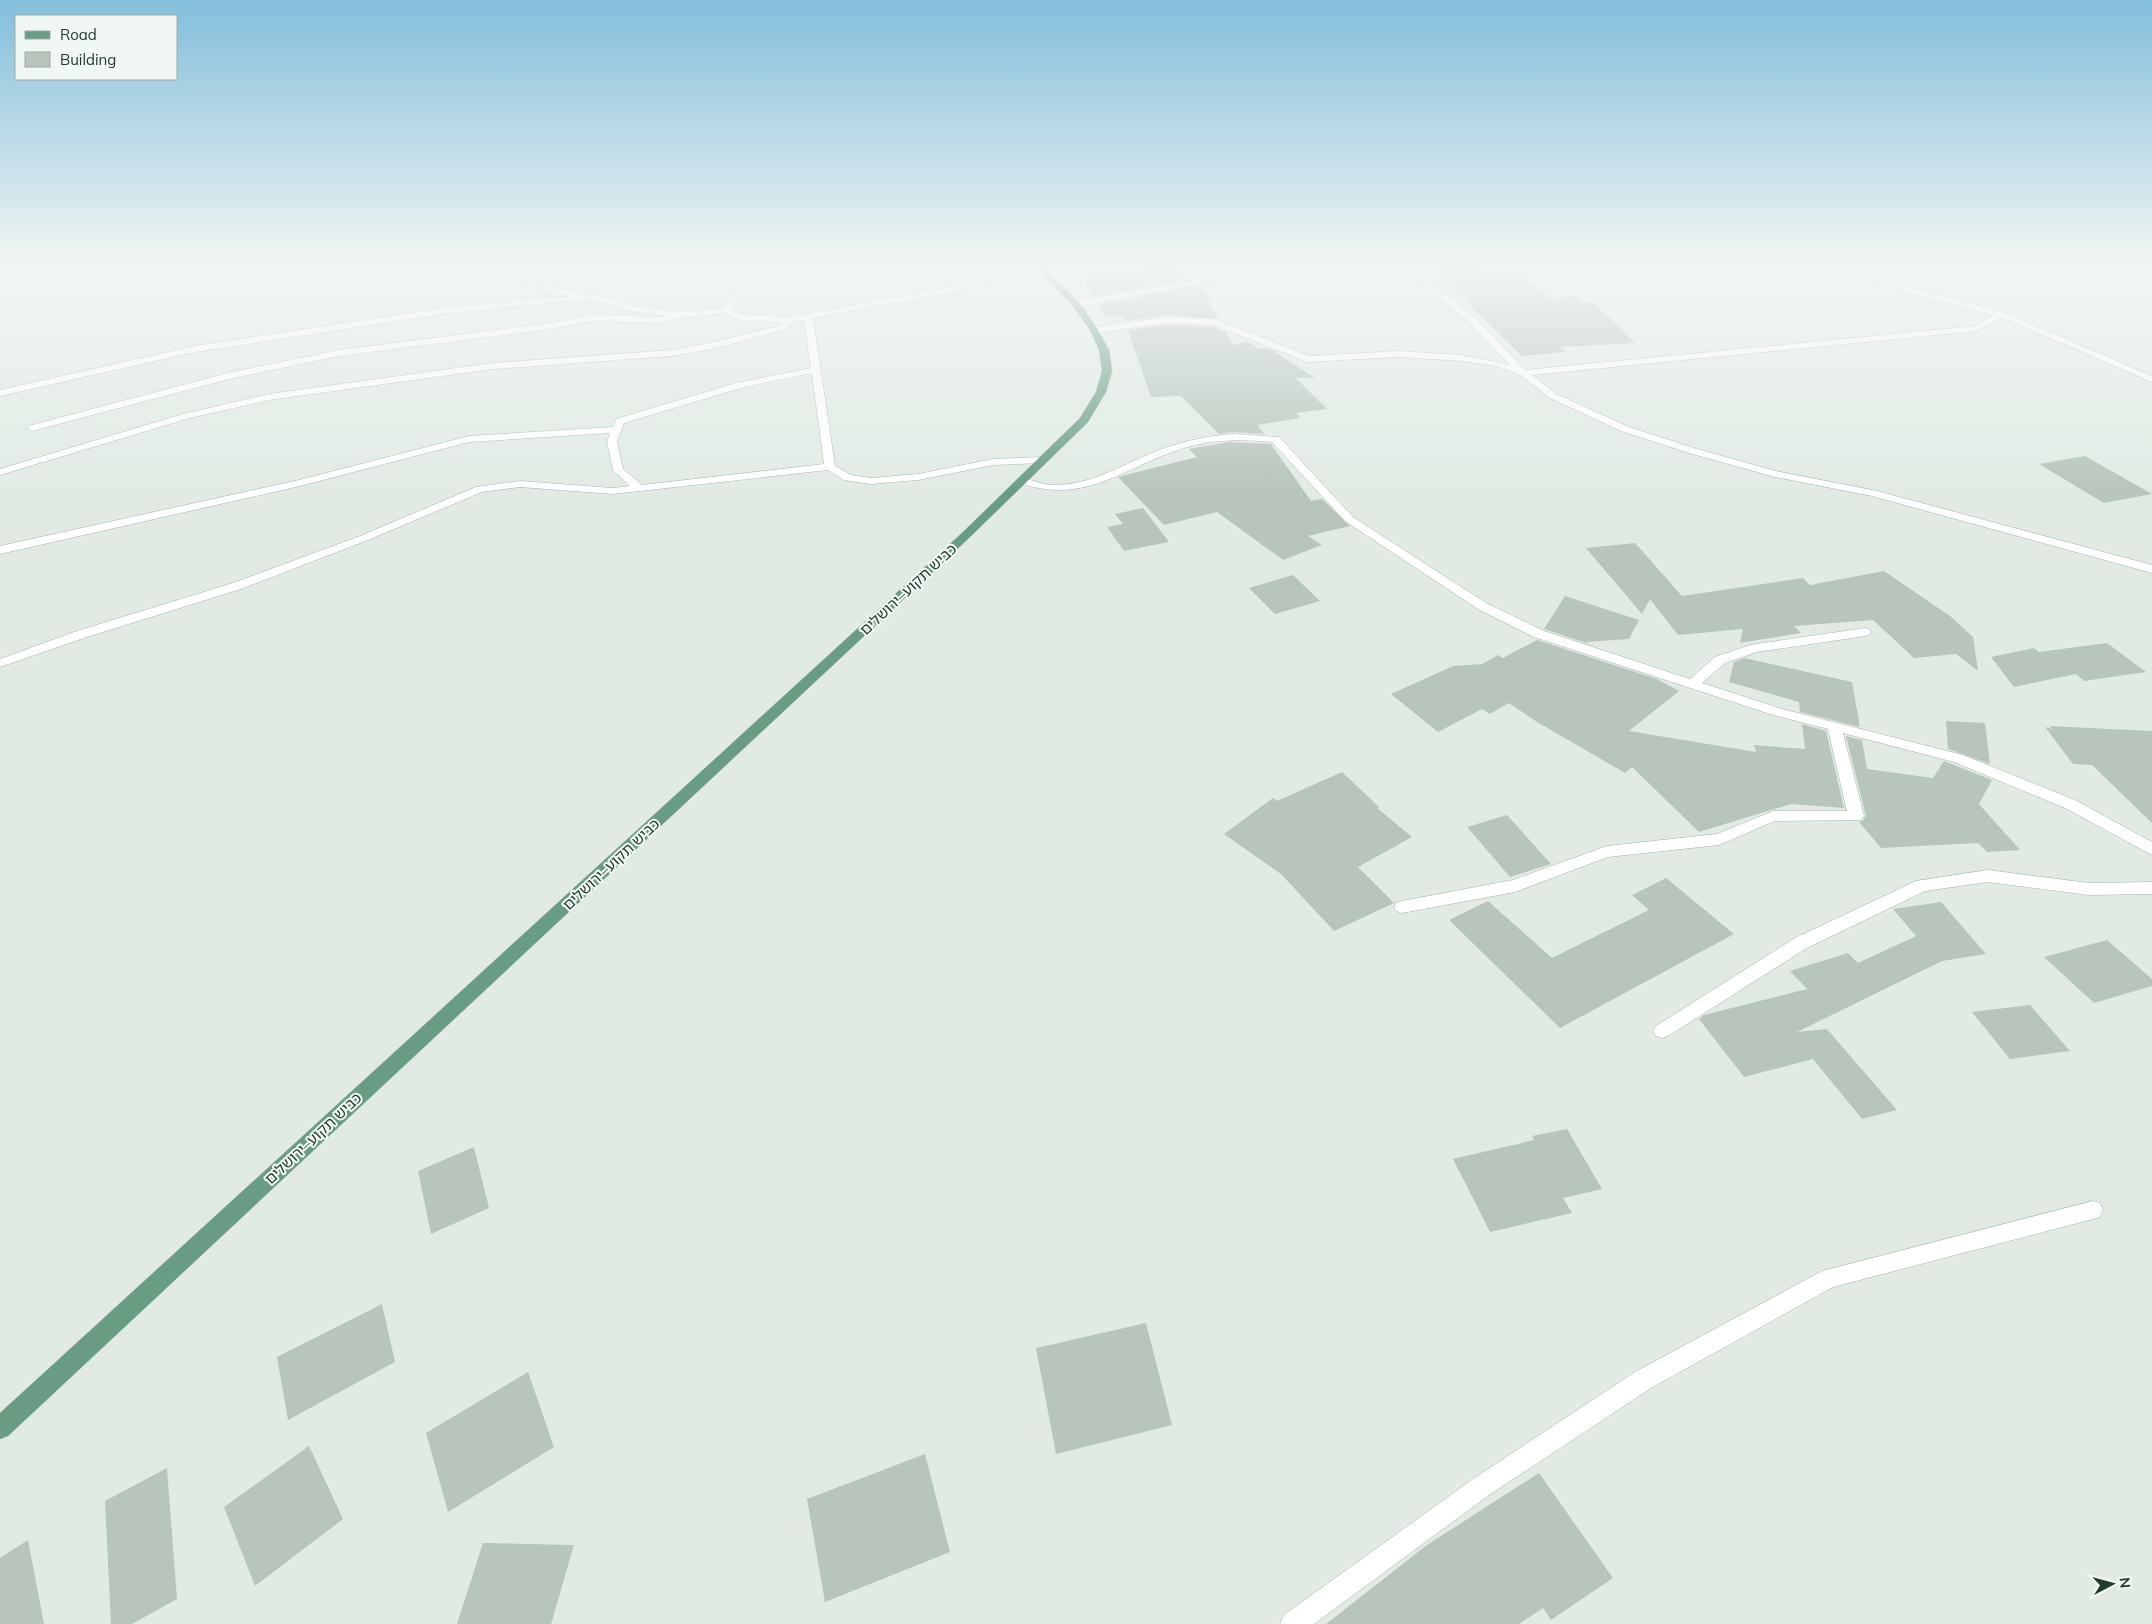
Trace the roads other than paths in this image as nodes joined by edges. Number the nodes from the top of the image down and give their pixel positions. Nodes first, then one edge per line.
1 (249, 341) edge
2 (435, 341) edge
3 (736, 341) edge
4 (811, 341) edge
5 (1099, 341) edge
6 (1262, 341) edge
7 (1491, 341) edge
8 (1863, 341) edge
9 (2063, 341) edge
10 (814, 370) junction
11 (1522, 374) junction
12 (2152, 379) edge
13 (0, 393) edge
14 (32, 428) dead end
15 (616, 430) junction
16 (1042, 460) junction
17 (830, 467) junction
18 (0, 472) edge
19 (1022, 480) junction
20 (639, 488) junction
21 (0, 550) edge
22 (2152, 569) edge
23 (1865, 632) dead end
24 (0, 663) edge
25 (1692, 684) junction
26 (1834, 726) junction
27 (2152, 849) edge
28 (2152, 888) edge
29 (1402, 907) dead end
30 (1662, 1031) dead end
31 (2093, 1210) dead end
32 (0, 1428) edge
33 (1294, 1624) edge

1 - 13 street
2 - 14 street
3 - 18 street
4 - 10 street
5 - 16 main road, כביש תקוע–ירושלים
6 - 11 street
7 - 11 street
8 - 11 street
9 - 12 street
10 - 15 street
10 - 17 street
11 - 22 street
15 - 20 street
15 - 21 street
16 - 17 street
16 - 19 main road, כביש תקוע–ירושלים
17 - 20 street
19 - 25 street
19 - 32 main road, כביש תקוע–ירושלים
20 - 24 street
23 - 25 street
25 - 26 street
26 - 27 street
26 - 29 street
28 - 30 street
31 - 33 street

